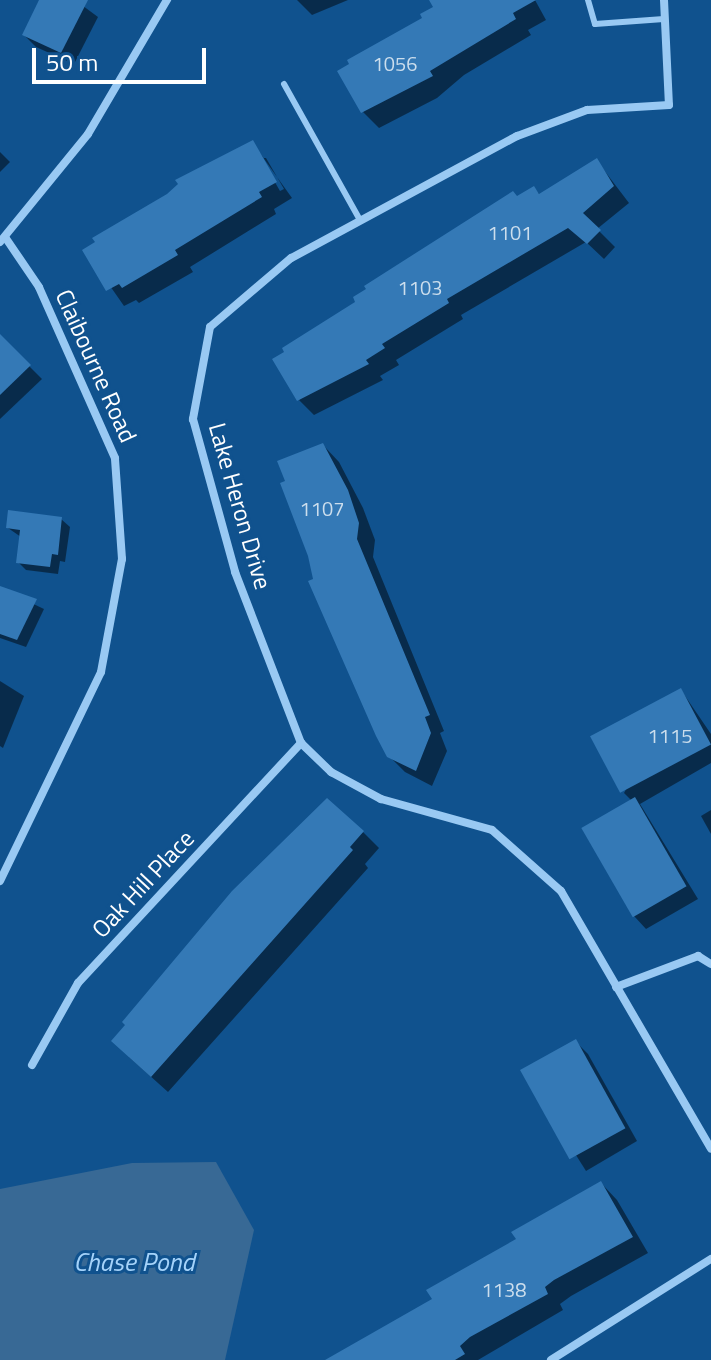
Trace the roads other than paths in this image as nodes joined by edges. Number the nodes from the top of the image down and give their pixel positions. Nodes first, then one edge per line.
1 (167, 0) edge
2 (588, 0) edge
3 (664, 0) edge
4 (664, 19) junction
5 (284, 84) dead end
6 (359, 218) junction
7 (3, 240) edge
8 (301, 743) junction
9 (0, 881) edge
10 (711, 964) edge
11 (616, 987) junction
12 (32, 1065) dead end
13 (711, 1149) edge
14 (711, 1259) edge
15 (551, 1360) edge

1 - 7 street
2 - 4 lane
3 - 4 street
4 - 6 street, Lake Heron Drive
5 - 6 lane
6 - 8 street, Lake Heron Drive
7 - 9 street, Claibourne Road
8 - 11 street, Lake Heron Drive
8 - 12 street, Oak Hill Place
10 - 11 street
11 - 13 street, Lake Heron Drive
14 - 15 street

